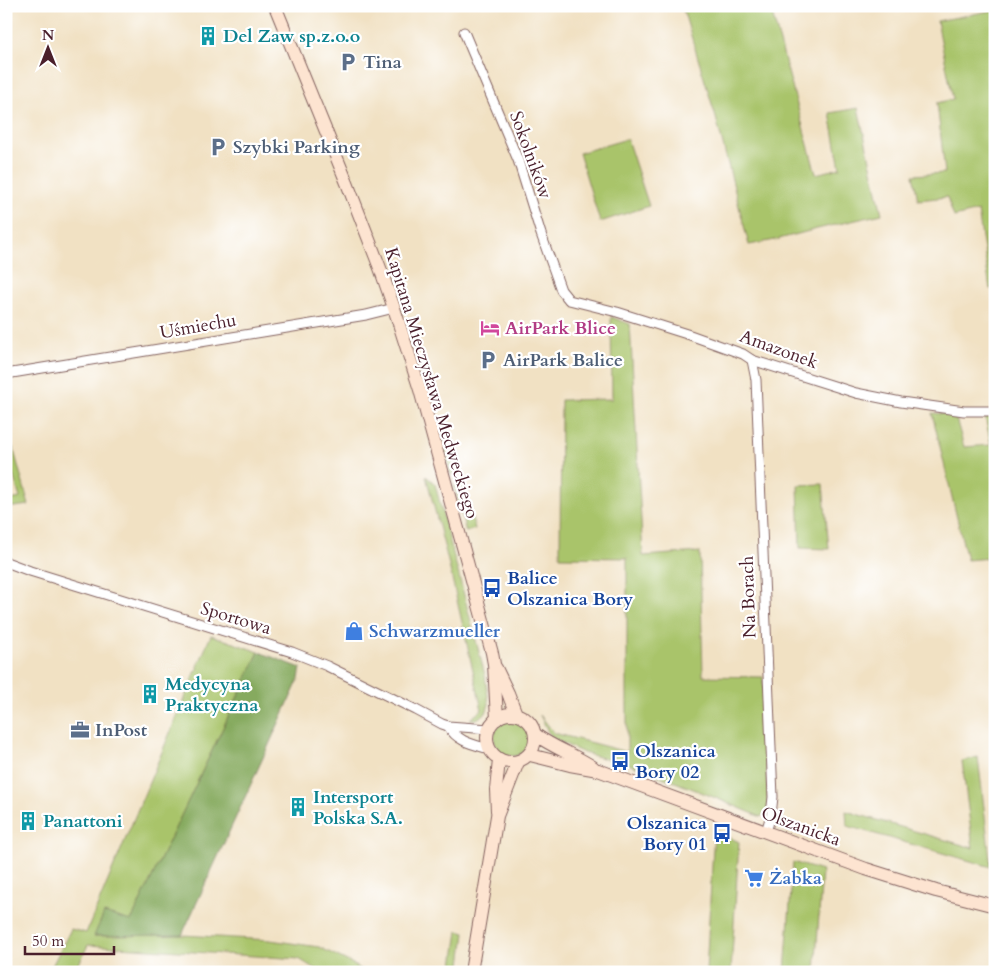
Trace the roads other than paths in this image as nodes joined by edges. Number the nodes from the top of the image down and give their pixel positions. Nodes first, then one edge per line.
1 (275, 6) edge
2 (464, 32) dead end
3 (561, 290) joint
4 (394, 308) junction
5 (752, 360) junction
6 (6, 374) edge
7 (995, 411) edge
8 (6, 562) edge
9 (494, 664) junction
10 (516, 714) junction
11 (497, 719) junction
12 (448, 726) junction
13 (489, 729) junction
14 (536, 735) junction
15 (489, 749) junction
16 (530, 755) junction
17 (499, 760) junction
18 (518, 762) junction
19 (598, 770) junction
20 (497, 816) junction
21 (766, 832) junction
22 (995, 906) edge
23 (471, 972) edge

1 - 4 main road, Kapitana Mieczysława Medweckiego
2 - 3 street, Sokolników
3 - 5 street, Amazonek
4 - 6 street, Uśmiechu
4 - 9 main road, Kapitana Mieczysława Medweckiego
5 - 7 street, Amazonek
5 - 21 street, Na Borach
8 - 12 street, Sportowa
9 - 10 main road, Kapitana Mieczysława Medweckiego
9 - 11 main road, Kapitana Mieczysława Medweckiego
10 - 11 main road
10 - 14 main road
11 - 13 main road
12 - 13 street, Sportowa
12 - 15 street, Sportowa
13 - 15 main road
14 - 16 main road
14 - 19 main road, Olszanicka
15 - 17 main road
16 - 18 main road
16 - 19 main road, Olszanicka
17 - 18 main road
17 - 20 main road
18 - 20 main road
19 - 21 main road, Olszanicka
20 - 23 main road
21 - 22 main road, Olszanicka

